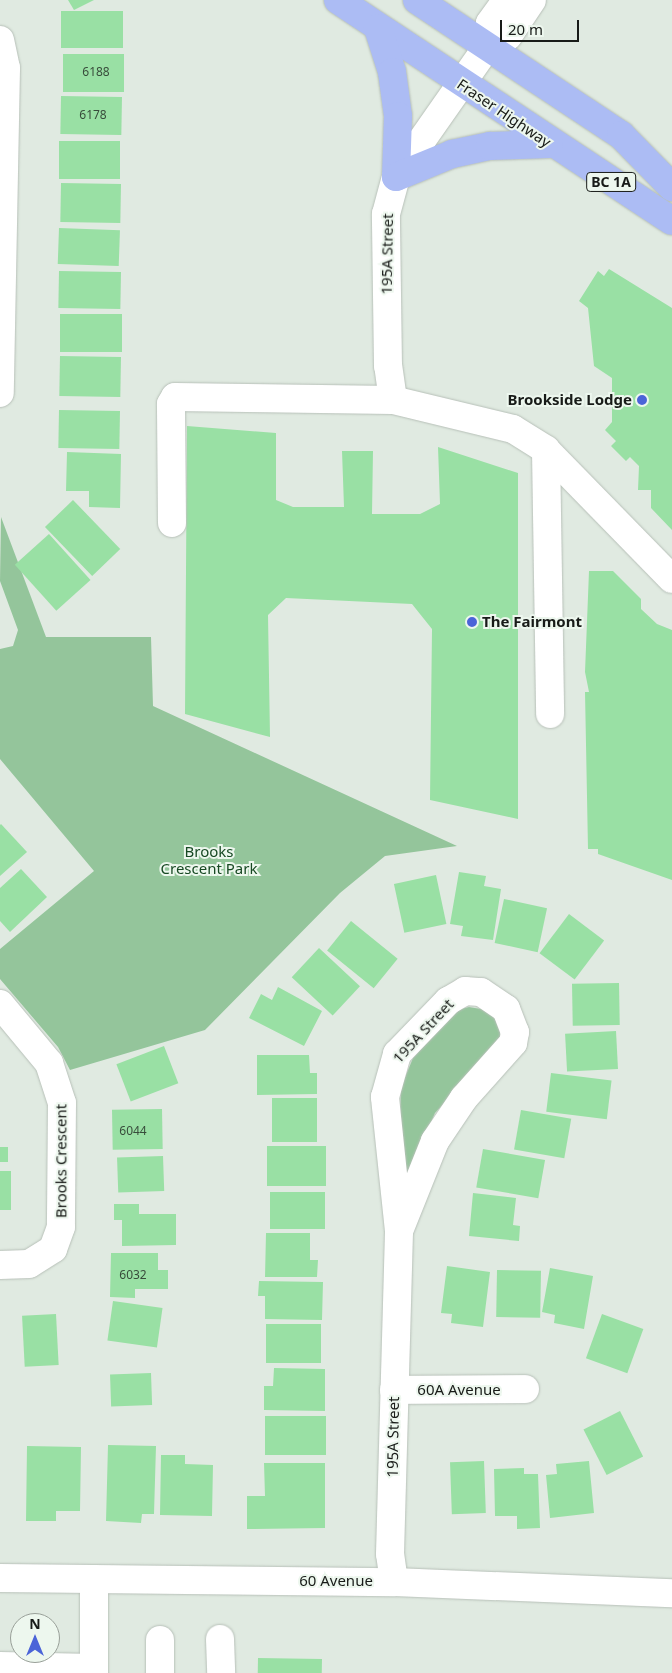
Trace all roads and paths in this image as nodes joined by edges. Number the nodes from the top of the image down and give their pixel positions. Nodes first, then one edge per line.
1 (338, 0) edge
2 (417, 0) edge
3 (507, 0) edge
4 (532, 0) edge
5 (378, 28) junction
6 (0, 40) edge
7 (487, 47) junction
8 (461, 84) junction
9 (549, 144) junction
10 (396, 176) junction
11 (672, 187) edge
12 (672, 221) edge
13 (0, 393) edge
14 (393, 400) junction
15 (546, 450) junction
16 (172, 523) dead end
17 (672, 579) edge
18 (550, 714) dead end
19 (0, 1004) edge
20 (399, 1231) junction
21 (0, 1265) edge
22 (525, 1389) dead end
23 (394, 1390) junction
24 (0, 1578) edge
25 (94, 1578) junction
26 (394, 1582) junction
27 (672, 1594) edge
28 (220, 1639) dead end
29 (160, 1640) dead end
30 (0, 1666) edge
31 (94, 1671) edge
32 (160, 1673) edge
33 (221, 1673) edge

1 - 5 main road, Fraser Highway / BC 1A
2 - 7 main road
3 - 7 street
4 - 7 street
5 - 8 main road, Fraser Highway / BC 1A
5 - 10 main road
6 - 13 street
7 - 8 street, 195A Street
7 - 11 main road
8 - 9 main road, Fraser Highway / BC 1A
8 - 10 street, 195A Street
9 - 10 main road
9 - 12 main road, Fraser Highway / BC 1A
10 - 14 street, 195A Street
14 - 15 street
14 - 16 street
15 - 17 street
15 - 18 street
19 - 21 street, Brooks Crescent
20 - 20 street, 195A Street
20 - 23 street, 195A Street
22 - 23 street, 60A Avenue
23 - 26 street, 195A Street
24 - 25 street, 60 Avenue
25 - 26 street, 60 Avenue
25 - 31 street
26 - 27 street, 60 Avenue
28 - 33 street
29 - 32 street
30 - 31 street

